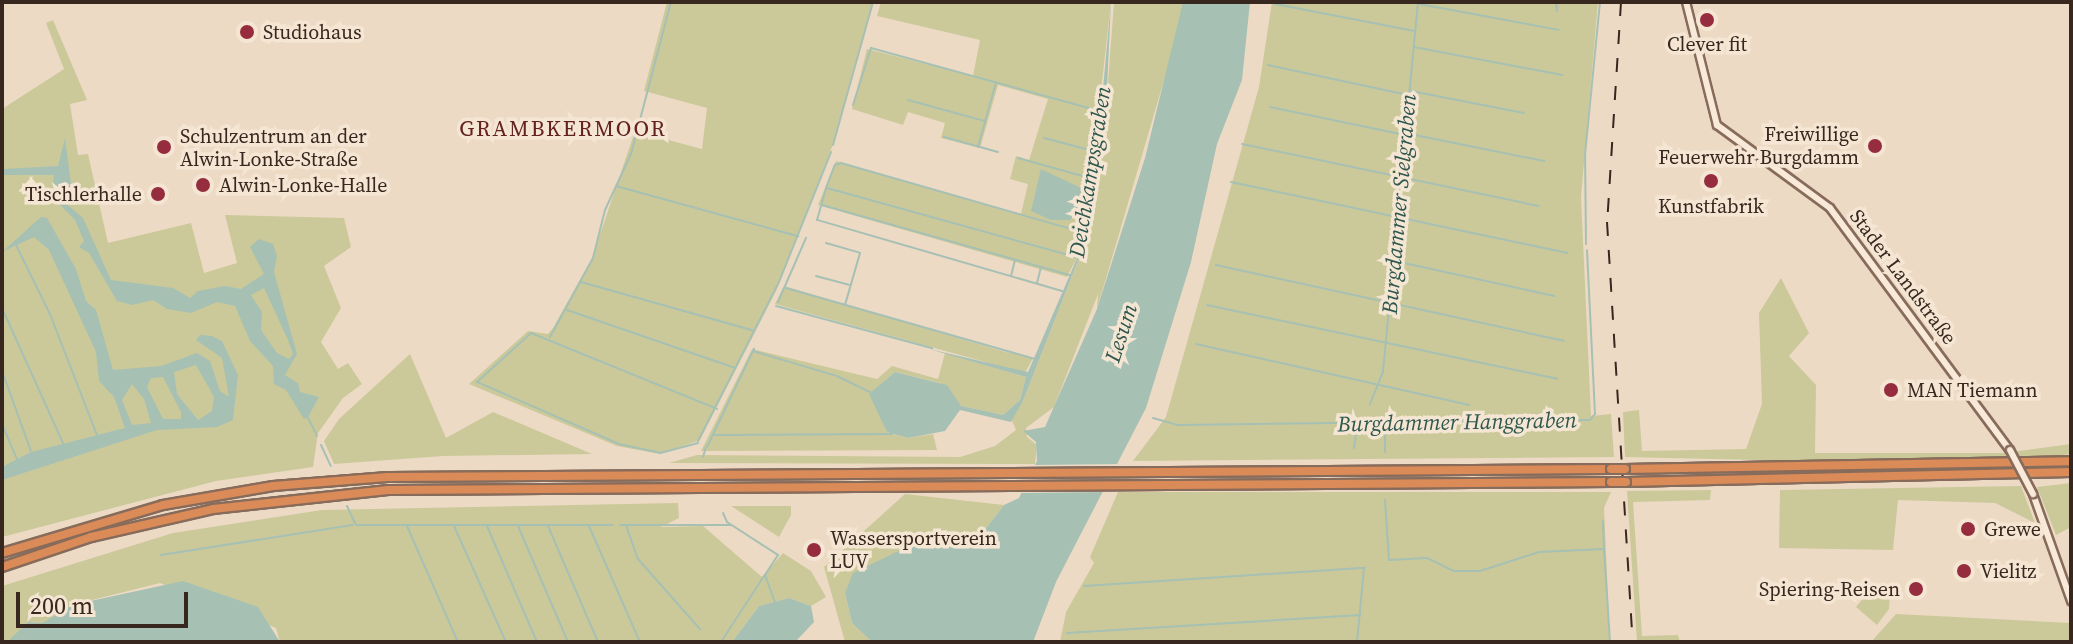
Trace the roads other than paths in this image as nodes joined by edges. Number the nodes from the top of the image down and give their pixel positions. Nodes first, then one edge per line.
1 (1686, 2) edge
2 (2071, 461) edge
3 (2071, 472) edge
4 (2, 553) edge
5 (2, 567) edge
6 (2071, 601) edge

1 - 6 street, Stader Landstraße, bridge
2 - 4 highway, bridge
3 - 5 highway, bridge

